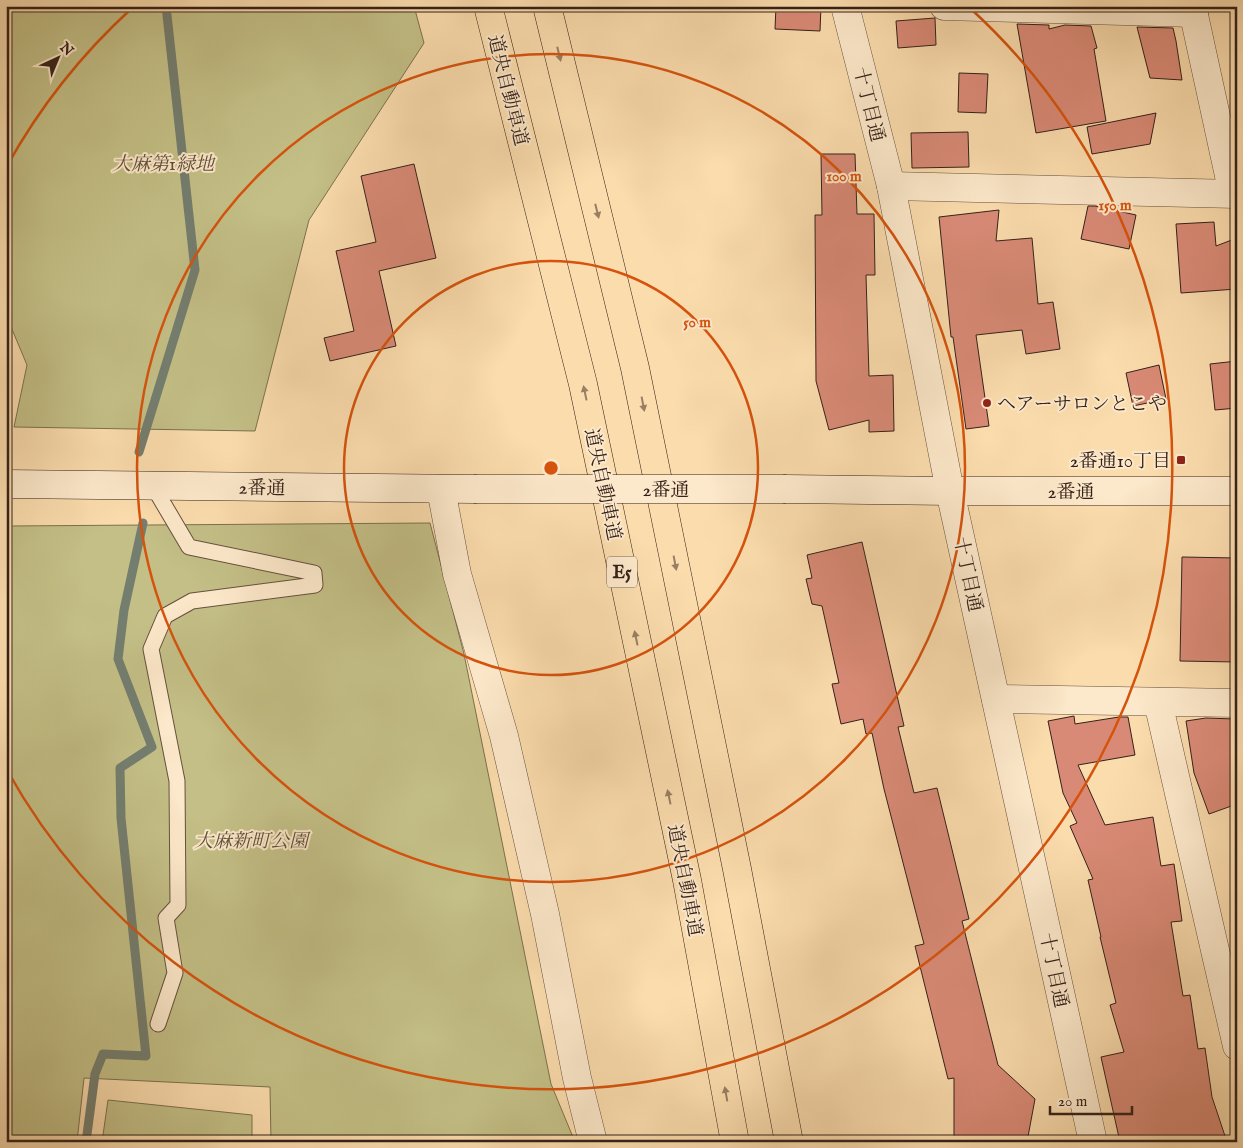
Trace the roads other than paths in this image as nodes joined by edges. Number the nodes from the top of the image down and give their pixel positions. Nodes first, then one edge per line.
1 (488, 6) edge
2 (547, 6) edge
3 (845, 6) edge
4 (944, 6) edge
5 (1193, 10) edge
6 (891, 186) junction
7 (1235, 194) edge
8 (6, 484) edge
9 (152, 486) junction
10 (441, 489) junction
11 (950, 491) junction
12 (1237, 492) edge
13 (996, 699) junction
14 (1158, 702) junction
15 (1237, 703) edge
16 (158, 1024) dead end
17 (1237, 1046) edge
18 (593, 1142) edge
19 (735, 1142) edge
20 (789, 1142) edge
21 (1093, 1142) edge

19 -> 1 highway, 道央自動車道 / E5
2 -> 20 highway
3 - 6 street, 十丁目通
4 - 5 street
5 - 7 street
6 - 7 street
6 - 11 street, 十丁目通
8 - 9 street, 2番通
9 - 10 street, 2番通
9 - 16 lane
10 - 11 street, 2番通, bridge
10 - 18 street
11 - 12 street, 2番通
11 - 13 street, 十丁目通
13 - 14 street
13 - 21 street, 十丁目通
14 - 15 street
14 - 17 street

